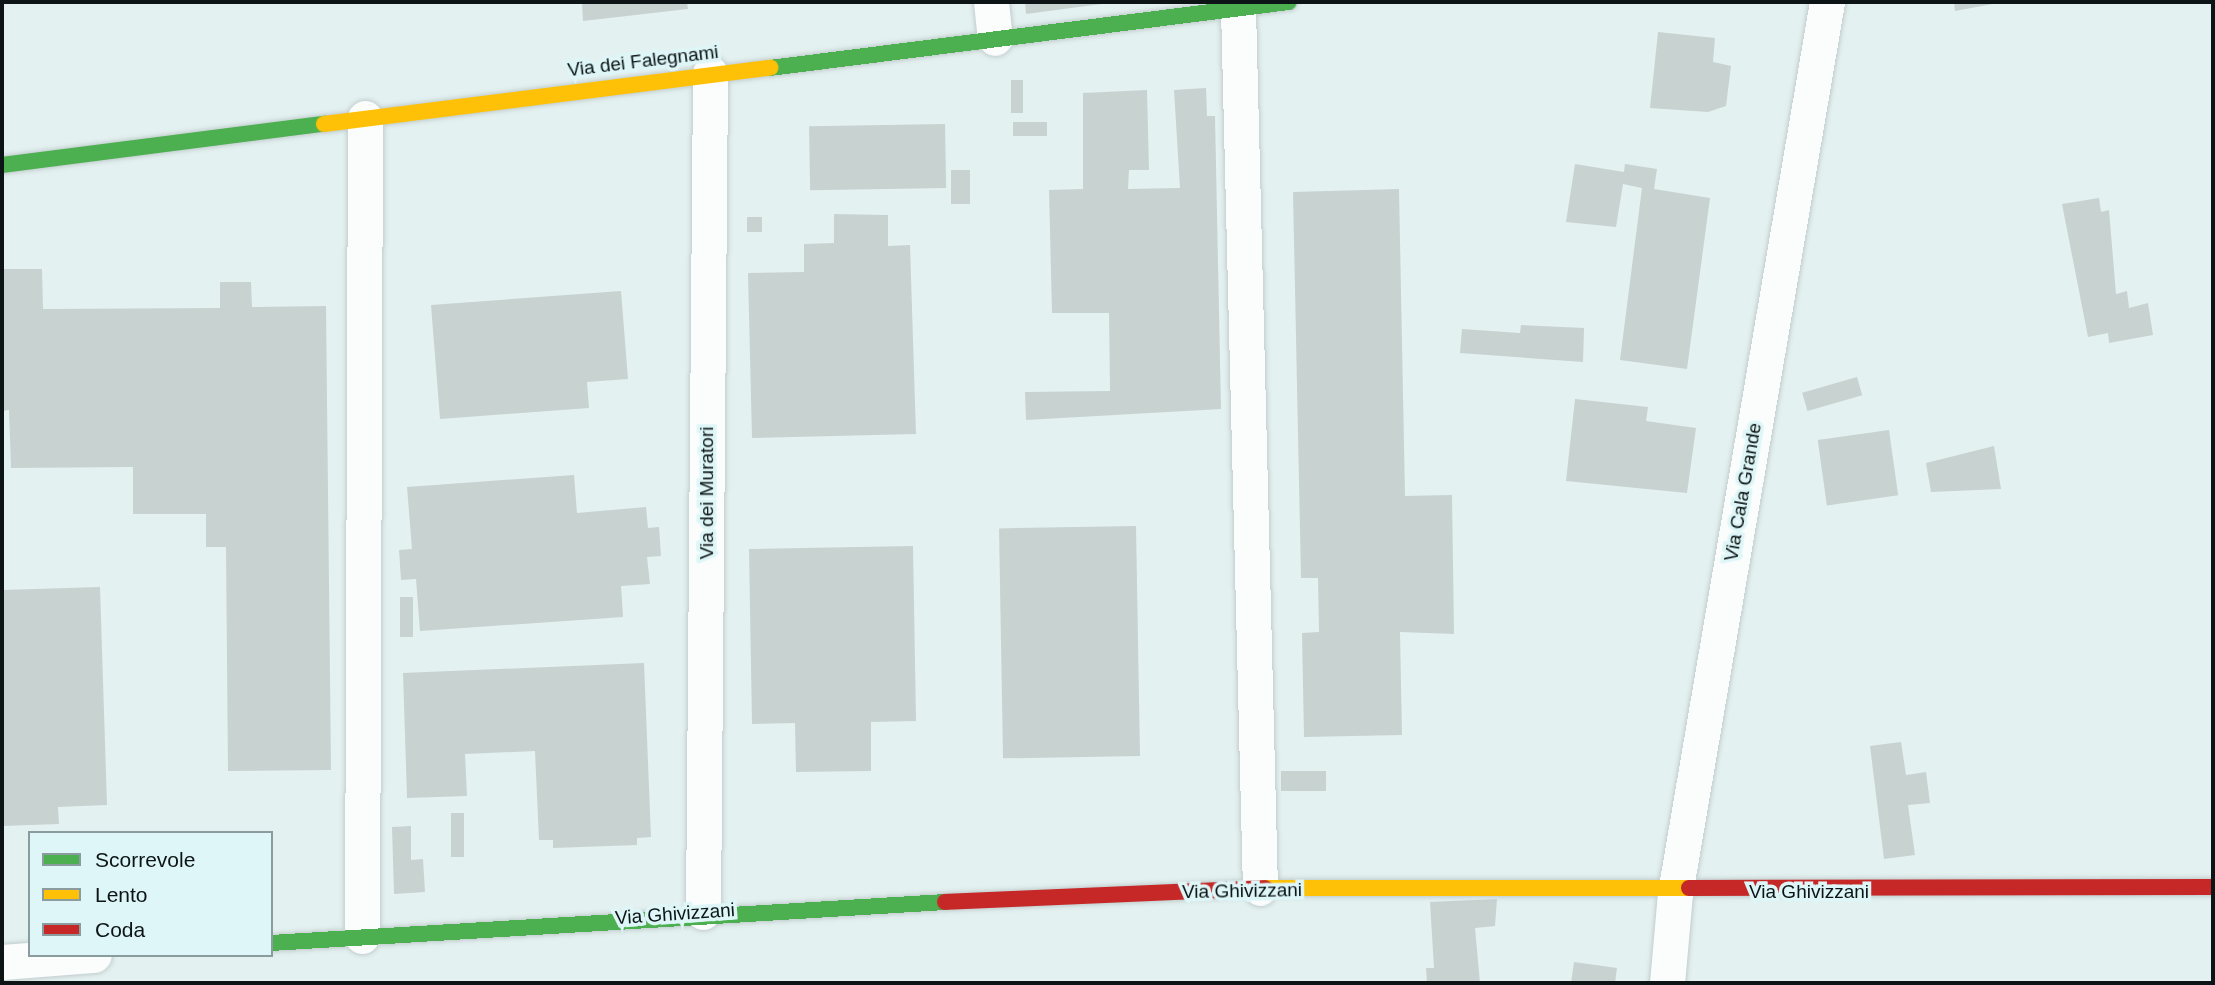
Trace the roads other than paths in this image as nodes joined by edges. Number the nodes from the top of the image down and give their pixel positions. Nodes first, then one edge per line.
1 (991, 2) edge
2 (1289, 2) edge
3 (1827, 2) edge
4 (1238, 8) junction
5 (995, 38) junction
6 (710, 74) junction
7 (365, 118) junction
8 (2, 165) edge
9 (2213, 887) edge
10 (1260, 888) junction
11 (1675, 893) junction
12 (703, 912) junction
13 (362, 936) junction
14 (273, 943) edge
15 (68, 957) edge
16 (2, 962) edge
17 (1667, 983) edge

1 - 5 street
2 - 4 street, Via dei Falegnami
3 - 11 street, Via Cala Grande
4 - 5 street, Via dei Falegnami
4 - 10 street
5 - 6 street, Via dei Falegnami
6 - 7 street, Via dei Falegnami
6 - 12 street, Via dei Muratori
7 - 8 street, Via dei Falegnami
7 - 13 street
9 - 11 street, Via Ghivizzani
10 - 11 street, Via Ghivizzani
10 - 12 street, Via Ghivizzani
11 - 17 street, Via Cala Grande
12 - 13 street, Via Ghivizzani
13 - 14 street, Via Ghivizzani
15 - 16 street

